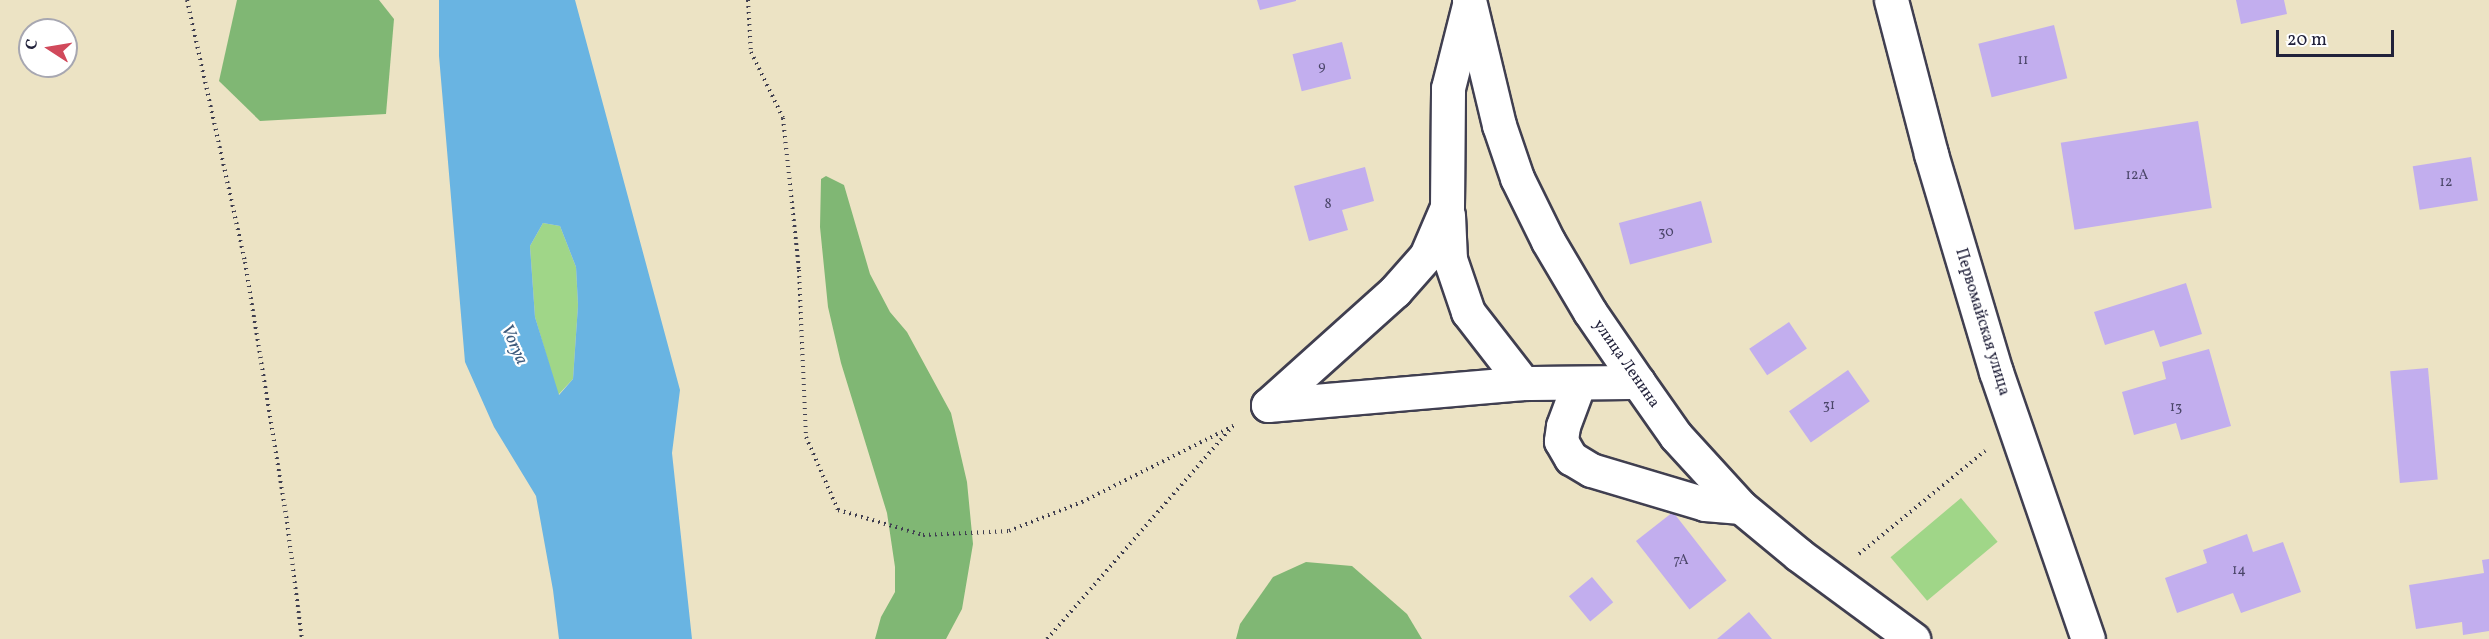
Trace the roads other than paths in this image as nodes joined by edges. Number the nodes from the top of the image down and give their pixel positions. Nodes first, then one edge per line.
1 (1891, 0) edge
2 (1469, 2) edge
3 (1447, 207) junction
4 (1638, 382) junction
5 (1523, 383) junction
6 (1579, 383) junction
7 (1741, 507) junction
8 (1913, 639) edge
9 (2088, 639) edge

1 - 9 street, Первомайская улица
2 - 3 street
2 - 4 street, улица Ленина
3 - 5 street
3 - 5 street
4 - 6 street
4 - 7 street, улица Ленина
5 - 6 street
6 - 7 street
7 - 8 street, улица Ленина

